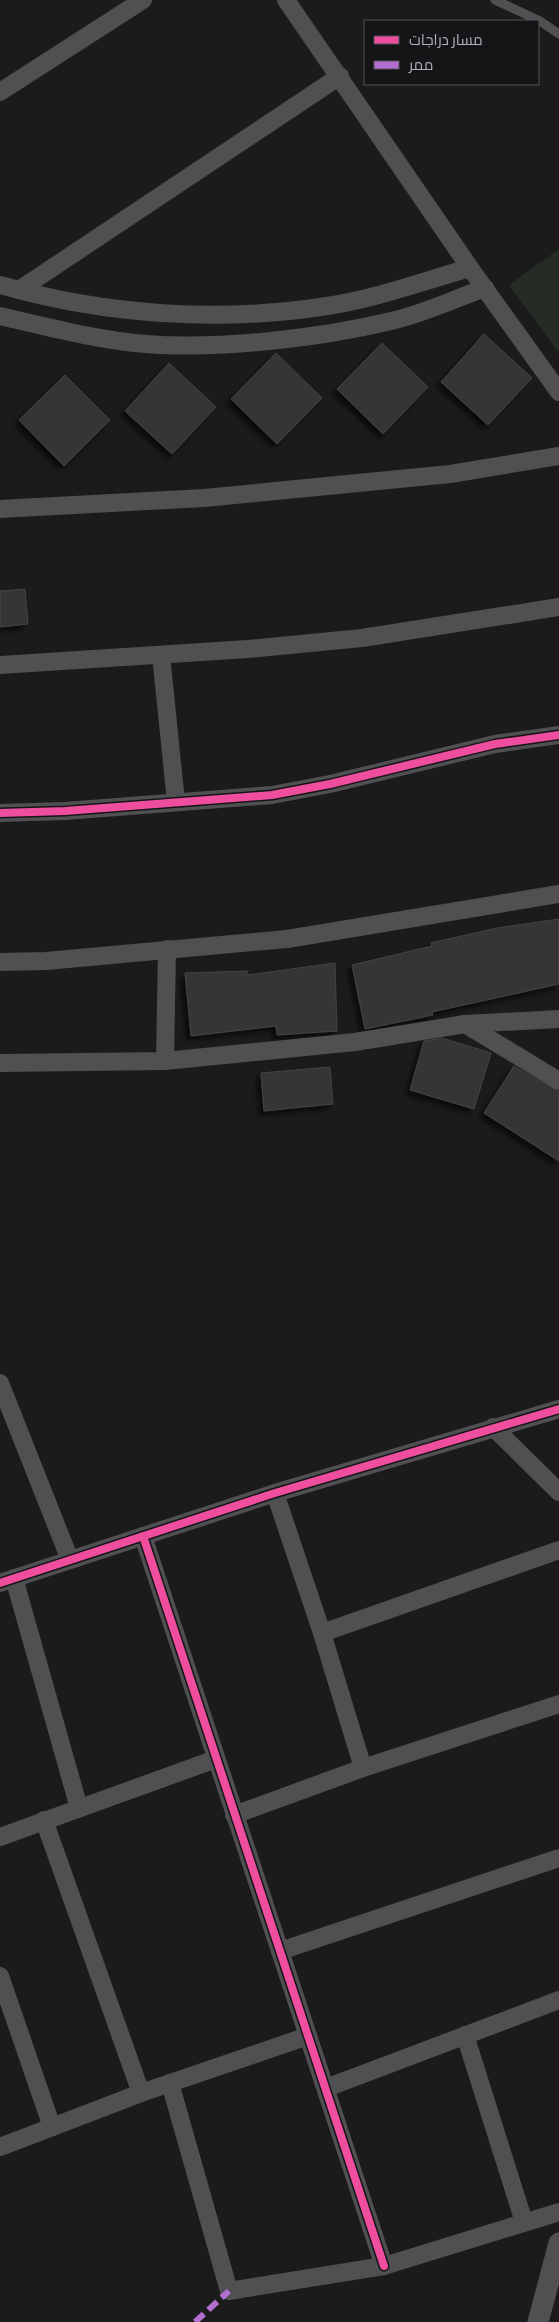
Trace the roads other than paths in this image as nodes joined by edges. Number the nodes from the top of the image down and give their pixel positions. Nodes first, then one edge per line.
1 (143, 0) edge
2 (286, 0) edge
3 (495, 0) edge
4 (538, 20) edge
5 (539, 21) edge
6 (559, 34) edge
7 (340, 76) junction
8 (0, 92) edge
9 (470, 268) junction
10 (0, 285) edge
11 (485, 288) junction
12 (19, 290) junction
13 (0, 316) edge
14 (559, 392) edge
15 (559, 456) edge
16 (0, 509) edge
17 (559, 606) edge
18 (161, 655) junction
19 (0, 666) edge
20 (559, 734) edge
21 (176, 802) junction
22 (0, 813) edge
23 (559, 894) edge
24 (167, 949) junction
25 (0, 962) edge
26 (559, 1019) edge
27 (465, 1024) junction
28 (165, 1062) junction
29 (0, 1063) edge
30 (559, 1082) edge
31 (0, 1383) edge
32 (559, 1409) edge
33 (493, 1427) junction
34 (559, 1492) edge
35 (275, 1493) junction
36 (143, 1536) junction
37 (559, 1550) edge
38 (70, 1560) junction
39 (7, 1580) edge
40 (322, 1633) junction
41 (559, 1704) edge
42 (216, 1759) junction
43 (362, 1768) junction
44 (79, 1808) junction
45 (234, 1815) junction
46 (44, 1820) junction
47 (0, 1836) edge
48 (559, 1858) edge
49 (280, 1951) junction
50 (1, 1982) edge
51 (559, 2000) edge
52 (465, 2035) junction
53 (308, 2036) junction
54 (170, 2083) junction
55 (326, 2088) junction
56 (141, 2094) junction
57 (52, 2127) junction
58 (0, 2147) edge
59 (559, 2212) edge
60 (524, 2222) junction
61 (559, 2243) edge
62 (384, 2266) junction
63 (556, 2272) edge
64 (538, 2322) edge

1 - 8 street
2 - 7 street
3 - 4 lane
5 - 6 lane
7 - 9 street
7 - 12 street
9 - 11 street
9 - 12 street
10 - 12 street
11 - 13 street
11 - 14 street
15 - 16 street
17 - 18 street
18 - 19 street
18 - 21 street
20 - 21 street
21 - 22 street
23 - 24 street
24 - 25 street
24 - 28 street
26 - 27 street
27 - 28 street
27 - 30 street
28 - 29 street
31 - 38 street
32 - 33 street
33 - 34 street
33 - 35 street
35 - 36 street
35 - 40 street
36 - 38 street
36 - 42 street
37 - 40 street
38 - 39 street
39 - 44 street
40 - 43 street
41 - 43 street
42 - 44 street
42 - 45 street
43 - 45 street
44 - 46 street
45 - 49 street
46 - 47 street
46 - 56 street
48 - 49 street
49 - 53 street
50 - 57 street
51 - 52 street
52 - 55 street
52 - 60 street
53 - 54 street
53 - 55 street
54 - 56 street
54 - 62 street
55 - 62 street
56 - 57 street
57 - 58 street
59 - 60 street
60 - 62 street
61 - 63 street
63 - 64 street

